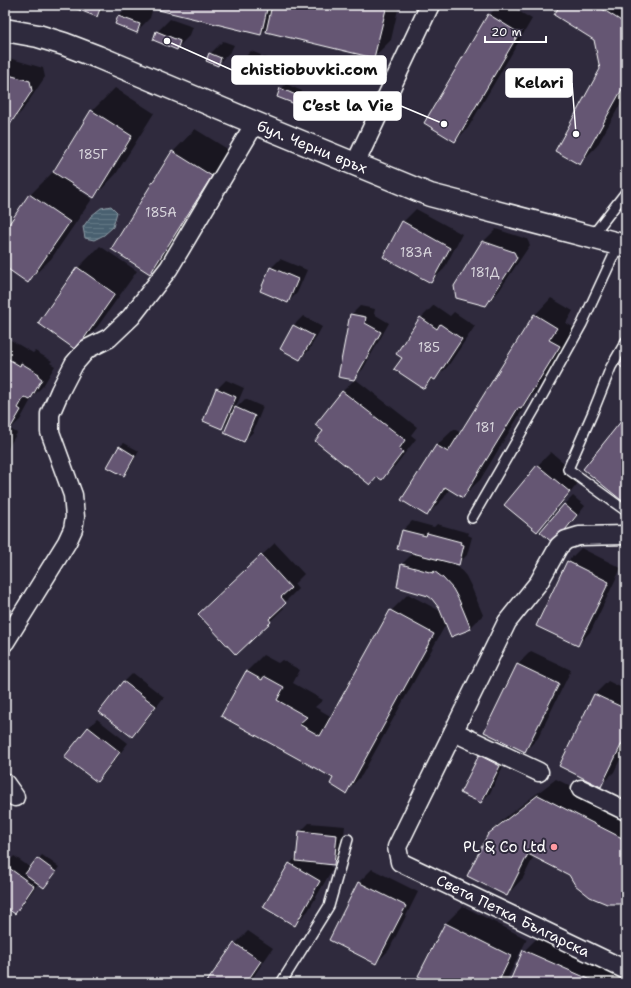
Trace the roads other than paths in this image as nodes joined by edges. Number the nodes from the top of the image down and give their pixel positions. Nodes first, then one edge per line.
1 (430, 5) edge
2 (5, 30) edge
3 (255, 123) junction
4 (355, 164) junction
5 (626, 192) edge
6 (591, 237) junction
7 (622, 245) edge
8 (626, 341) edge
9 (626, 511) edge
10 (472, 518) dead end
11 (626, 535) edge
12 (5, 642) edge
13 (454, 732) junction
14 (539, 772) dead end
15 (5, 783) edge
16 (581, 789) dead end
17 (15, 797) dead end
18 (626, 811) edge
19 (348, 839) dead end
20 (626, 970) edge
21 (281, 983) edge

1 - 4 street
2 - 3 main road, бул. Черни връх
3 - 4 main road, бул. Черни връх
3 - 12 street
4 - 6 main road, бул. Черни връх
5 - 6 lane
6 - 7 main road, бул. Черни връх
7 - 10 lane
8 - 9 lane
11 - 13 street
13 - 14 street
13 - 20 street, Света Петка Българска
15 - 17 street
16 - 18 street
19 - 21 lane

